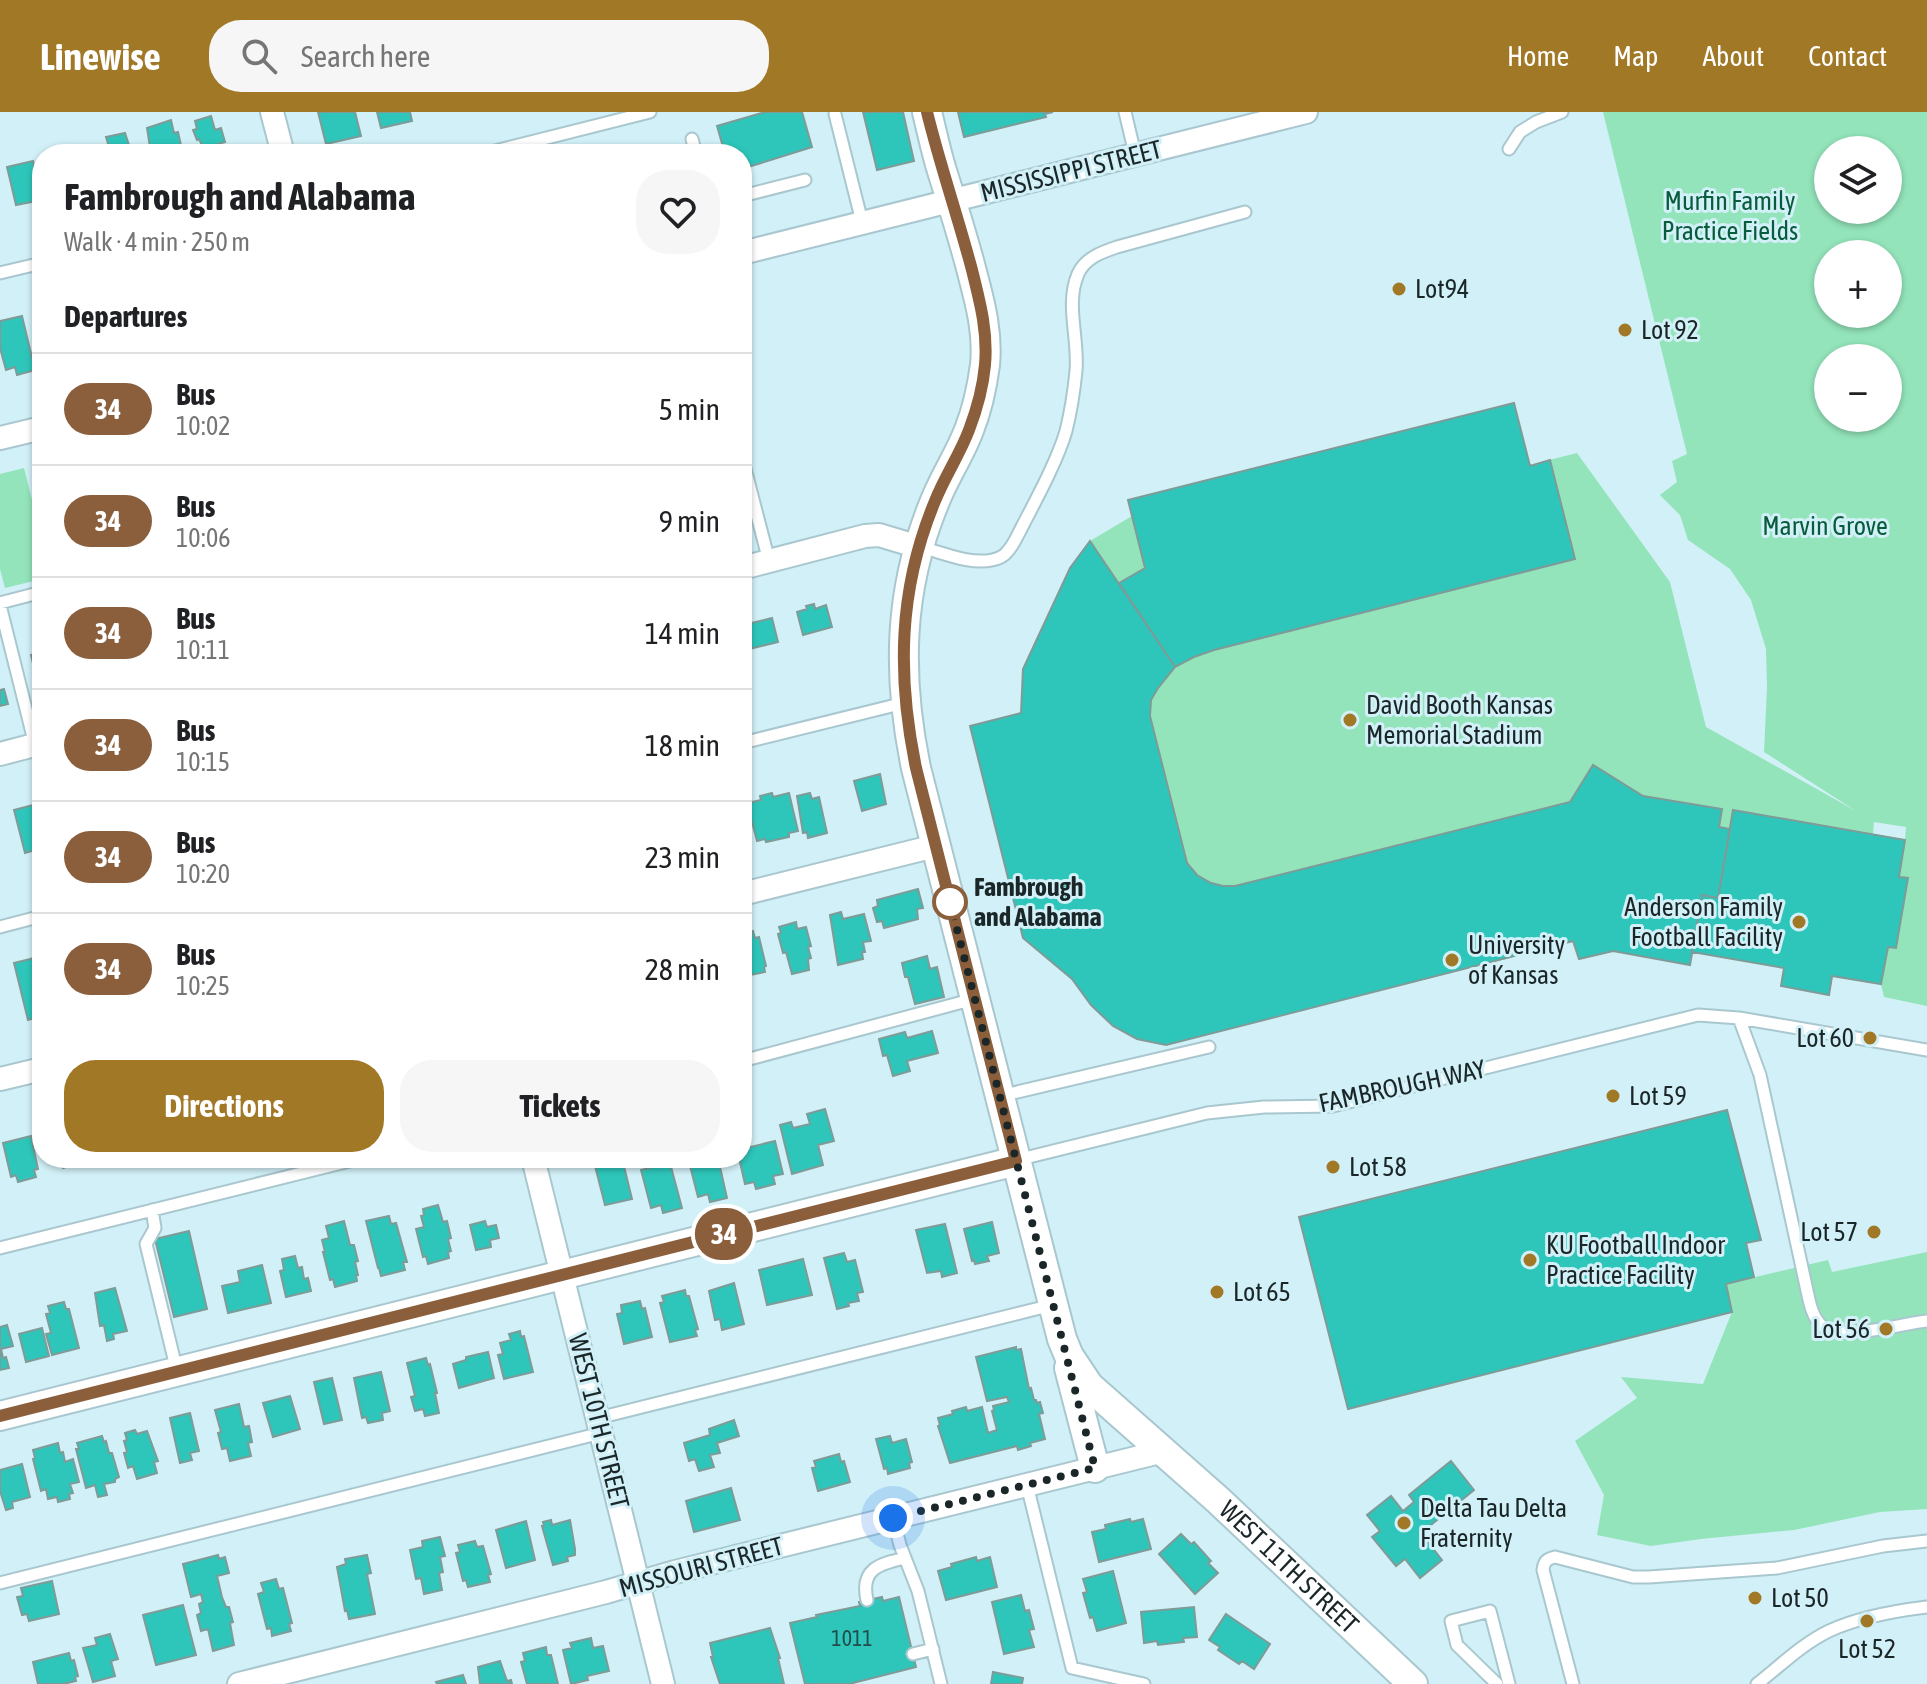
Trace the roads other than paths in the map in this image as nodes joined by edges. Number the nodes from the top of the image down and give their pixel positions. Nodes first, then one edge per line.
1 (272, 112) edge
2 (650, 112) edge
3 (927, 112) edge
4 (1125, 112) edge
5 (1305, 112) edge
6 (1562, 112) edge
7 (835, 114) edge
8 (692, 139) dead end
9 (280, 144) edge
10 (523, 144) edge
11 (693, 144) edge
12 (1509, 149) dead end
13 (1135, 154) junction
14 (805, 180) dead end
15 (752, 193) edge
16 (952, 200) junction
17 (1245, 212) dead end
18 (862, 222) junction
19 (752, 250) edge
20 (32, 265) edge
21 (0, 273) edge
22 (32, 430) edge
23 (0, 438) edge
24 (752, 496) edge
25 (919, 547) junction
26 (769, 561) junction
27 (752, 565) edge
28 (32, 595) edge
29 (0, 604) edge
30 (905, 703) junction
31 (32, 722) edge
32 (752, 741) edge
33 (32, 746) edge
34 (0, 754) edge
35 (935, 846) junction
36 (752, 892) edge
37 (32, 919) edge
38 (0, 927) edge
39 (974, 999) junction
40 (1739, 1018) junction
41 (1209, 1047) dead end
42 (1927, 1050) edge
43 (752, 1058) edge
44 (32, 1071) edge
45 (0, 1079) edge
46 (1000, 1097) junction
47 (1016, 1161) junction
48 (322, 1168) edge
49 (536, 1168) edge
50 (152, 1210) junction
51 (0, 1248) edge
52 (562, 1274) junction
53 (1053, 1305) junction
54 (1927, 1321) edge
55 (1062, 1339) junction
56 (177, 1372) junction
57 (0, 1416) edge
58 (600, 1426) junction
59 (1164, 1451) junction
60 (1095, 1468) junction
61 (1027, 1485) junction
62 (893, 1518) junction
63 (1927, 1541) edge
64 (905, 1558) junction
65 (638, 1582) junction
66 (0, 1583) edge
67 (867, 1600) dead end
68 (1927, 1607) edge
69 (933, 1649) junction
70 (913, 1654) dead end
71 (239, 1684) edge
72 (663, 1684) edge
73 (941, 1684) edge
74 (1144, 1684) edge
75 (1413, 1684) edge
76 (1497, 1684) edge
77 (1509, 1684) edge
78 (1573, 1684) edge
79 (1757, 1684) edge

1 - 9 street
2 - 10 lane
3 - 16 street
4 - 13 lane
5 - 13 street, MISSISSIPPI STREET
6 - 12 lane
7 - 18 lane
8 - 11 lane
13 - 16 street, MISSISSIPPI STREET
14 - 15 lane
16 - 18 street, MISSISSIPPI STREET
16 - 25 street
17 - 25 lane
18 - 19 street, MISSISSIPPI STREET
20 - 21 lane
22 - 23 street
24 - 26 lane
25 - 26 street
25 - 30 street
26 - 27 street
28 - 29 lane
29 - 31 lane
30 - 32 lane
30 - 35 street
33 - 34 street
35 - 36 street
35 - 39 street
37 - 38 lane
39 - 43 lane
39 - 46 street
40 - 42 lane, FAMBROUGH WAY
40 - 47 lane, FAMBROUGH WAY
40 - 54 lane
41 - 46 lane
44 - 45 street
46 - 47 street
47 - 52 street
47 - 53 street
48 - 50 lane
49 - 52 street, WEST 10TH STREET
50 - 51 lane
50 - 56 lane
52 - 56 street
52 - 58 street, WEST 10TH STREET
53 - 55 street
53 - 58 lane
55 - 59 street, WEST 11TH STREET
55 - 60 street
56 - 57 street
58 - 65 street, WEST 10TH STREET
58 - 66 lane
59 - 60 street, MISSOURI STREET
59 - 75 street, WEST 11TH STREET
60 - 61 street, MISSOURI STREET
61 - 62 street, MISSOURI STREET
61 - 74 lane
62 - 64 lane
62 - 65 street, MISSOURI STREET
63 - 78 lane
64 - 67 lane
64 - 69 lane
65 - 71 street, MISSOURI STREET
65 - 72 street, WEST 10TH STREET
68 - 79 lane
69 - 70 lane
69 - 73 lane
76 - 77 lane

